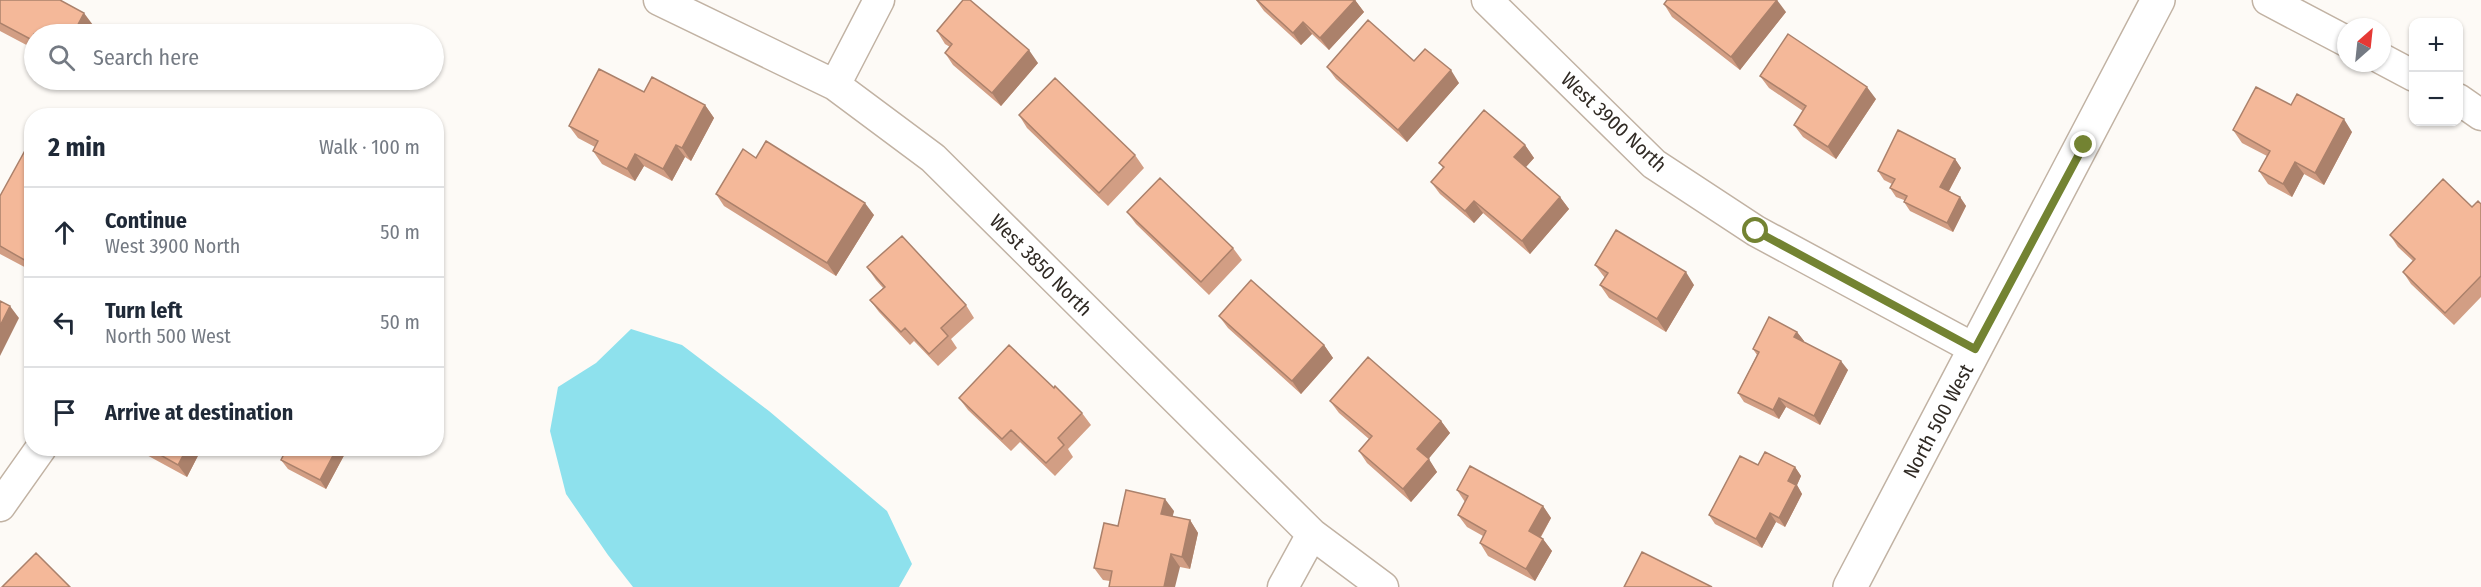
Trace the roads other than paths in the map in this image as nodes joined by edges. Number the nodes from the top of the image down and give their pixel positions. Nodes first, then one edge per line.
1 (659, 0) edge
2 (879, 0) edge
3 (1487, 0) edge
4 (2158, 0) edge
5 (2268, 0) edge
6 (2337, 36) edge
7 (2391, 64) edge
8 (2409, 74) edge
9 (835, 85) junction
10 (2463, 102) edge
11 (2481, 115) edge
12 (1975, 349) junction
13 (35, 456) edge
14 (0, 506) edge
15 (1312, 534) junction
16 (1283, 587) edge
17 (1383, 587) edge
18 (1850, 587) edge

1 - 9 street, West 3850 North
2 - 9 street
3 - 12 street, West 3900 North
4 - 12 street, North 500 West
5 - 6 street
7 - 8 street
9 - 15 street, West 3850 North
10 - 11 street
12 - 18 street, North 500 West
13 - 14 street
15 - 16 street
15 - 17 street, West 3850 North

